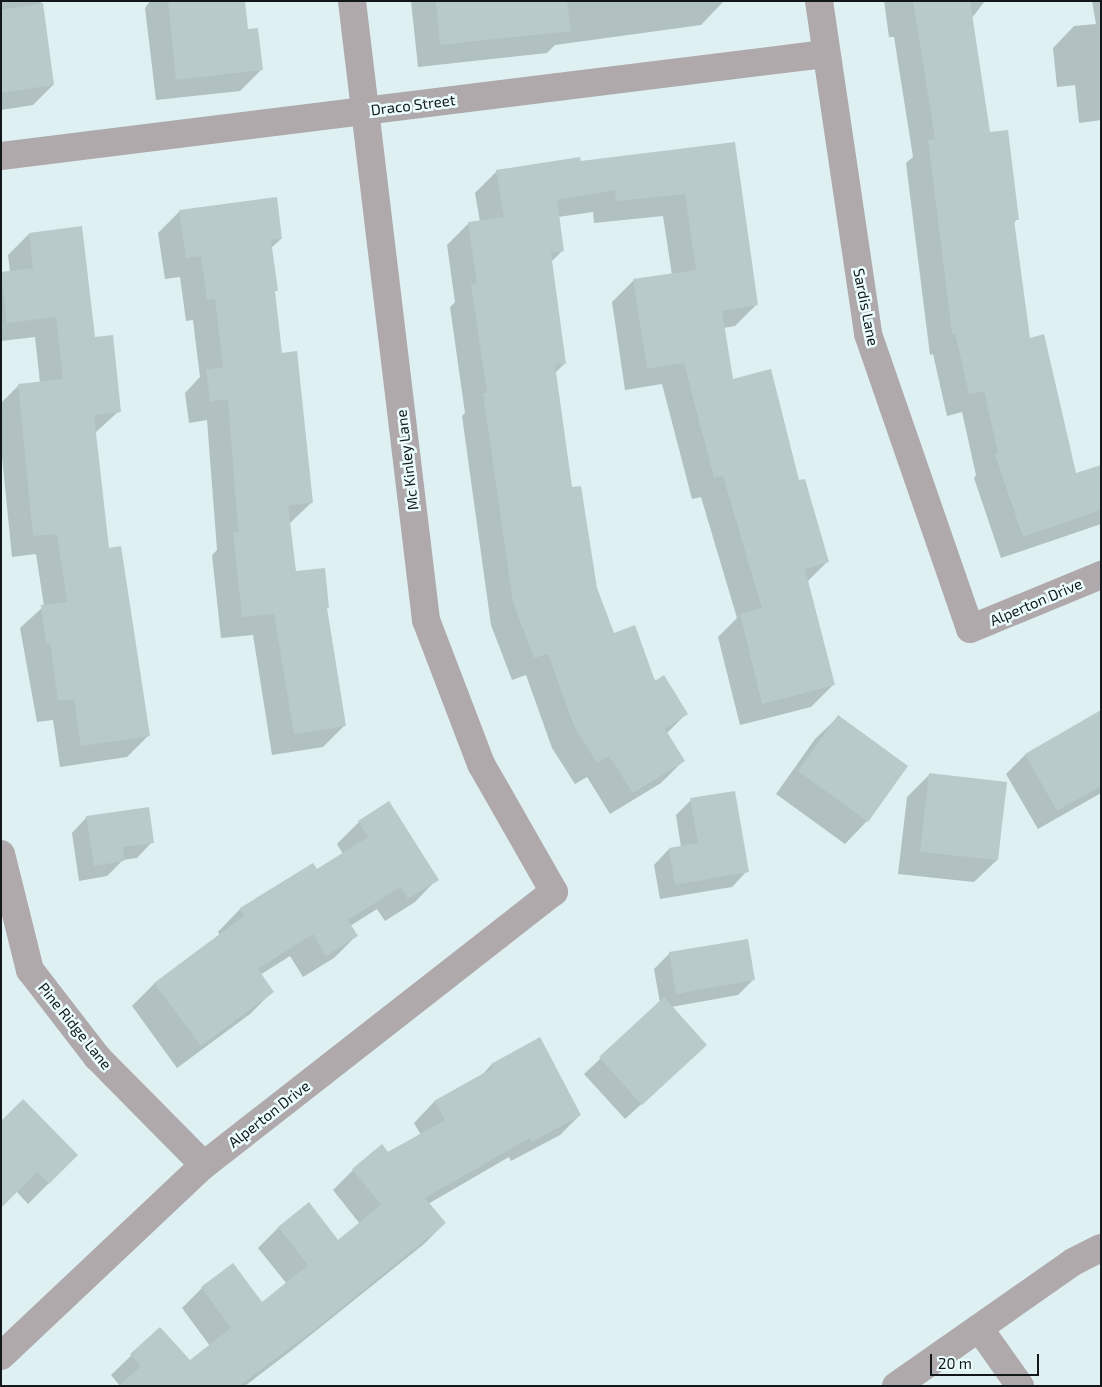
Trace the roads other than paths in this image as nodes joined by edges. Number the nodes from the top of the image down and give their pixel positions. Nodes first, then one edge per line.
1 (352, 1) edge
2 (819, 1) edge
3 (826, 54) junction
4 (366, 111) junction
5 (1, 156) edge
6 (1101, 575) edge
7 (970, 629) joint
8 (1, 854) edge
9 (554, 892) joint
10 (204, 1165) junction
11 (1101, 1248) edge
12 (979, 1328) junction
13 (1, 1356) edge
14 (896, 1386) edge
15 (1020, 1386) edge

1 - 4 street, Mc Kinley Lane
2 - 3 street, Sardis Lane
3 - 4 street, Draco Street
3 - 7 street, Sardis Lane
4 - 5 street, Draco Street
4 - 9 street, Mc Kinley Lane
6 - 7 street, Alperton Drive
8 - 10 street, Pine Ridge Lane
9 - 10 street, Alperton Drive
10 - 13 street, Alperton Drive
11 - 12 street
12 - 14 street
12 - 15 street

